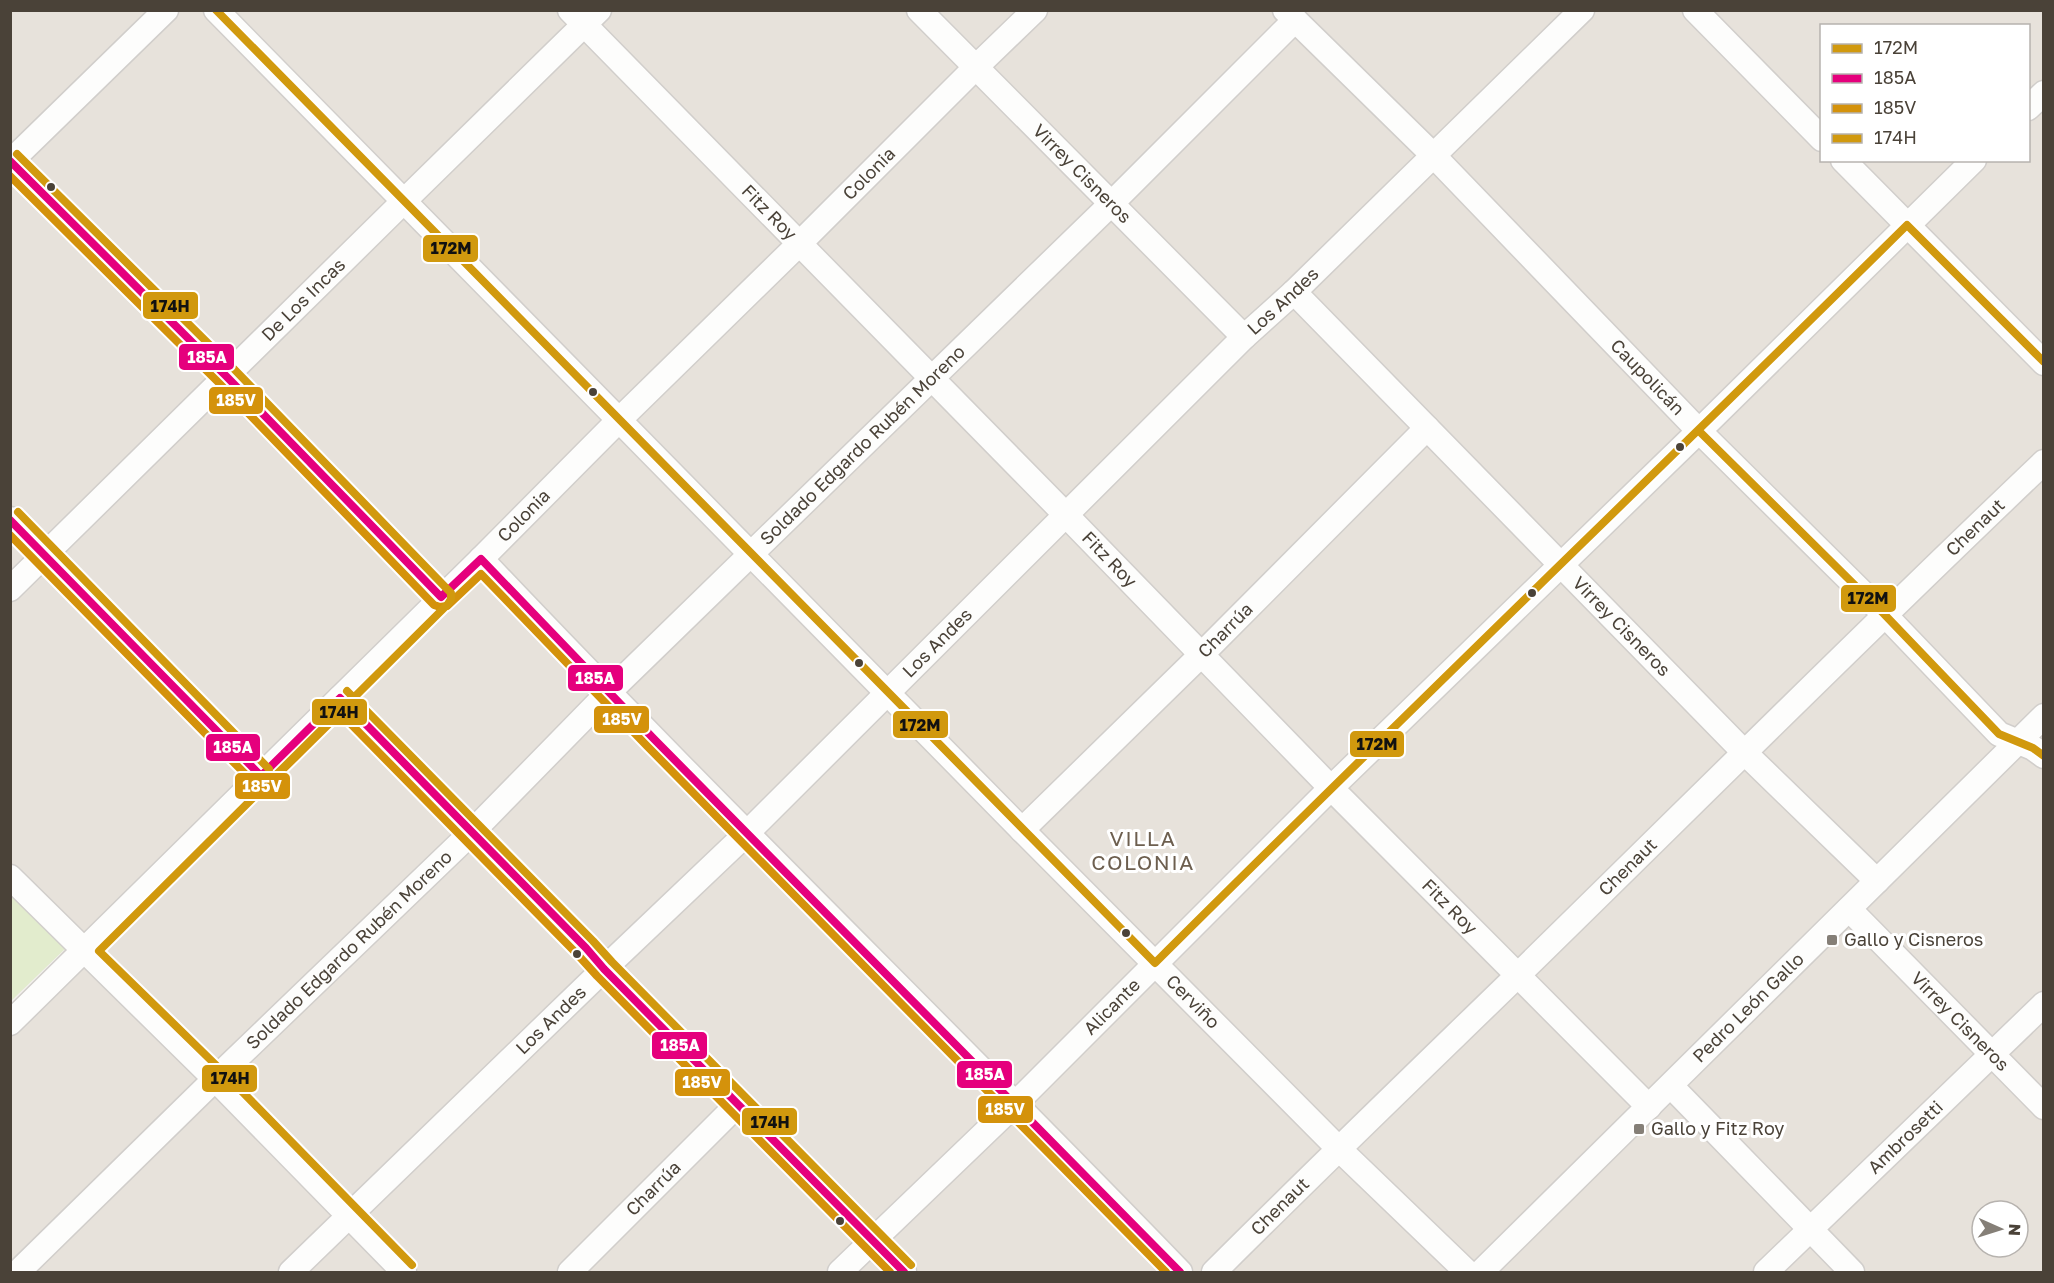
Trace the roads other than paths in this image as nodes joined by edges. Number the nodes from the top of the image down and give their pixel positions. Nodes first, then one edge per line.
1 (166, 10) edge
2 (216, 10) edge
3 (919, 10) edge
4 (1035, 10) edge
5 (1582, 10) edge
6 (1695, 10) edge
7 (585, 15) edge
8 (1290, 15) edge
9 (976, 67) junction
10 (2043, 93) edge
11 (2030, 106) edge
12 (1820, 138) edge
13 (1432, 155) junction
14 (11, 161) edge
15 (1845, 162) edge
16 (1972, 162) edge
17 (403, 202) junction
18 (1112, 203) junction
19 (1907, 225) junction
20 (800, 243) junction
21 (1293, 292) junction
22 (1244, 337) junction
23 (2043, 363) edge
24 (226, 376) junction
25 (931, 379) junction
26 (619, 420) junction
27 (1426, 428) junction
28 (1699, 431) junction
29 (2043, 462) edge
30 (1066, 515) junction
31 (10, 519) edge
32 (45, 554) junction
33 (752, 554) junction
34 (481, 559) junction
35 (1560, 566) junction
36 (10, 589) edge
37 (441, 597) junction
38 (1884, 614) junction
39 (1201, 655) junction
40 (608, 693) junction
41 (887, 693) junction
42 (340, 698) junction
43 (2043, 716) edge
44 (2017, 742) junction
45 (1744, 752) junction
46 (2043, 756) edge
47 (261, 776) junction
48 (1330, 788) junction
49 (1022, 830) junction
50 (471, 833) junction
51 (746, 834) junction
52 (10, 876) edge
53 (1877, 881) junction
54 (1849, 909) junction
55 (84, 951) junction
56 (1155, 963) junction
57 (604, 969) junction
58 (1517, 975) junction
59 (2043, 1004) edge
60 (10, 1023) edge
61 (1991, 1054) junction
62 (215, 1079) junction
63 (1671, 1086) junction
64 (1016, 1103) junction
65 (738, 1104) junction
66 (1649, 1107) junction
67 (2043, 1107) edge
68 (1338, 1148) junction
69 (350, 1216) junction
70 (1810, 1229) junction
71 (873, 1240) junction
72 (1494, 1268) edge
73 (18, 1272) edge
74 (291, 1272) edge
75 (404, 1272) edge
76 (570, 1272) edge
77 (840, 1272) edge
78 (904, 1272) edge
79 (1180, 1272) edge
80 (1214, 1272) edge
81 (1467, 1272) edge
82 (1766, 1272) edge
83 (1852, 1272) edge

1 - 14 street
2 - 17 street, Cerviño
3 - 9 street, Virrey Cisneros
4 - 9 street, Colonia
5 - 13 street, Los Andes
6 - 12 street
7 - 17 street, De Los Incas
7 - 20 street, Fitz Roy
8 - 13 street, Caupolicán
8 - 18 street, Soldado Edgardo Rubén Moreno
9 - 18 street, Virrey Cisneros
9 - 20 street, Colonia
10 - 11 street
13 - 21 street, Los Andes
13 - 28 street, Caupolicán
14 - 24 street
15 - 19 street
16 - 19 street, Alicante
17 - 24 street, De Los Incas
17 - 26 street, Cerviño
18 - 22 street, Virrey Cisneros
18 - 25 street, Soldado Edgardo Rubén Moreno
19 - 23 street
19 - 28 street, Alicante
20 - 25 street, Fitz Roy
20 - 26 street, Colonia
21 - 22 street, Los Andes
21 - 27 street, Virrey Cisneros
22 - 30 street, Los Andes
24 - 32 street, De Los Incas
24 - 37 street
25 - 30 street, Fitz Roy
25 - 33 street, Soldado Edgardo Rubén Moreno
26 - 33 street, Cerviño
26 - 34 street, Colonia
27 - 35 street, Virrey Cisneros
27 - 39 street, Charrúa
28 - 35 street, Alicante
28 - 38 street, Caupolicán
29 - 38 street, Chenaut
30 - 39 street, Fitz Roy
30 - 41 street, Los Andes
31 - 32 street
32 - 36 street, De Los Incas
32 - 47 street
33 - 40 street, Soldado Edgardo Rubén Moreno
33 - 41 street, Cerviño
34 - 37 street, Colonia
34 - 40 street
35 - 45 street, Virrey Cisneros
35 - 48 street, Alicante
37 - 42 street, Colonia
38 - 44 street, Caupolicán
38 - 45 street, Chenaut
39 - 48 street, Fitz Roy
39 - 49 street, Charrúa
40 - 50 street, Soldado Edgardo Rubén Moreno
40 - 51 street
41 - 49 street, Cerviño
41 - 51 street, Los Andes
42 - 47 street, Colonia
42 - 50 street
43 - 44 street, Pedro León Gallo
44 - 46 street, Caupolicán
44 - 53 street, Pedro León Gallo
45 - 53 street, Virrey Cisneros
45 - 58 street, Chenaut
47 - 55 street, Colonia
48 - 56 street, Alicante
48 - 58 street, Fitz Roy
49 - 56 street, Cerviño
50 - 57 street
50 - 62 street, Soldado Edgardo Rubén Moreno
51 - 57 street, Los Andes
51 - 64 street
52 - 55 street
53 - 54 street, Pedro León Gallo
54 - 61 street, Virrey Cisneros
54 - 63 street, Pedro León Gallo
55 - 60 street, Colonia
55 - 62 street
56 - 64 street, Alicante
56 - 68 street, Cerviño
57 - 65 street
57 - 69 street, Los Andes
58 - 66 street, Fitz Roy
58 - 68 street, Chenaut
59 - 61 street, Ambrosetti
61 - 67 street, Virrey Cisneros
61 - 70 street, Ambrosetti
62 - 69 street
62 - 73 street, Soldado Edgardo Rubén Moreno
63 - 66 street, Pedro León Gallo
63 - 70 street
64 - 71 street, Alicante
64 - 79 street
65 - 71 street
65 - 76 street, Charrúa
66 - 72 street, Pedro León Gallo
68 - 80 street, Chenaut
68 - 81 street, Cerviño
69 - 74 street, Los Andes
69 - 75 street
70 - 82 street, Ambrosetti
70 - 83 street
71 - 77 street, Alicante
71 - 78 street

